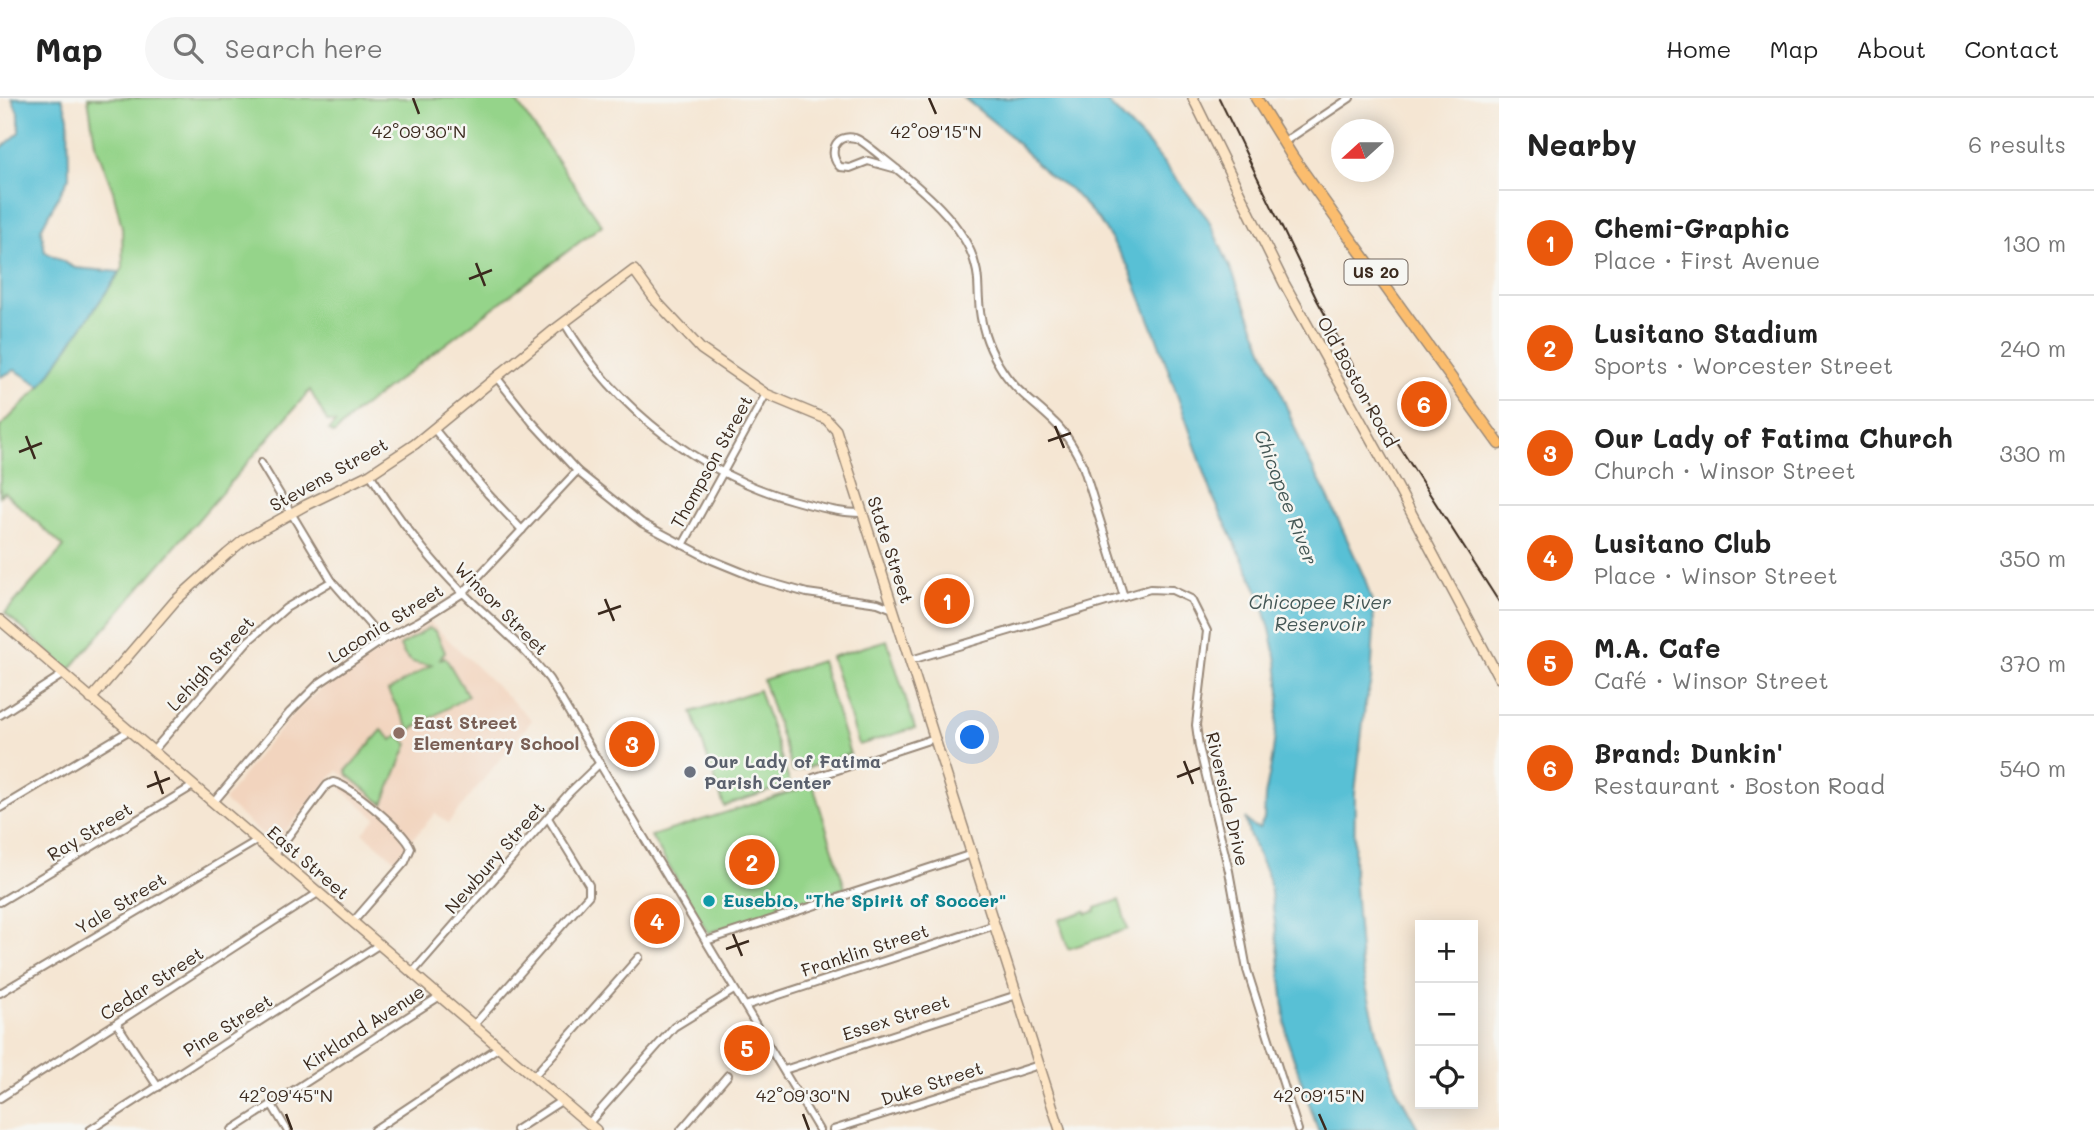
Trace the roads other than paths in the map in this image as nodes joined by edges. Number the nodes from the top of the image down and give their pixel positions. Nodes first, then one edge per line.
1 (1193, 98) edge
2 (1256, 98) edge
3 (1350, 98) edge
4 (1284, 142) junction
5 (897, 169) junction
6 (634, 270) joint
7 (564, 322) junction
8 (496, 378) junction
9 (766, 394) junction
10 (434, 429) junction
11 (1499, 444) edge
12 (261, 463) dead end
13 (577, 471) junction
14 (723, 473) junction
15 (370, 474) junction
16 (861, 513) junction
17 (290, 514) junction
18 (522, 530) junction
19 (683, 545) junction
20 (332, 581) junction
21 (463, 593) junction
22 (1124, 597) junction
23 (893, 609) junction
24 (0, 621) edge
25 (383, 640) junction
26 (911, 660) junction
27 (62, 675) junction
28 (1499, 678) edge
29 (91, 699) junction
30 (0, 715) edge
31 (130, 730) junction
32 (935, 738) junction
33 (153, 751) junction
34 (600, 763) junction
35 (813, 778) dead end
36 (193, 786) junction
37 (213, 803) junction
38 (0, 808) edge
39 (548, 818) junction
40 (257, 840) junction
41 (275, 854) junction
42 (972, 855) junction
43 (318, 894) junction
44 (0, 902) edge
45 (353, 922) junction
46 (995, 925) junction
47 (706, 941) junction
48 (380, 944) junction
49 (639, 957) dead end
50 (413, 972) junction
51 (734, 990) junction
52 (0, 993) edge
53 (1017, 995) junction
54 (440, 996) junction
55 (745, 1006) junction
56 (117, 1024) junction
57 (474, 1025) junction
58 (499, 1047) junction
59 (1039, 1065) junction
60 (785, 1070) junction
61 (728, 1075) dead end
62 (533, 1077) junction
63 (158, 1087) junction
64 (0, 1098) edge
65 (561, 1101) junction
66 (272, 1105) junction
67 (593, 1127) edge
68 (90, 1130) edge
69 (232, 1130) edge
70 (287, 1130) edge
71 (374, 1130) edge
72 (516, 1130) edge
73 (681, 1130) edge
74 (819, 1130) edge
75 (833, 1130) edge
76 (1060, 1130) edge
77 (1298, 1130) edge

1 - 28 street, Old Boston Road
2 - 4 main road, US 20
3 - 4 street
4 - 11 main road, US 20
5 - 5 street
5 - 22 street
6 - 7 street, Stevens Street
6 - 9 street, State Street
7 - 8 street, Stevens Street
7 - 14 street
8 - 10 street, Stevens Street
8 - 13 street
9 - 14 street, Thompson Street
9 - 16 street, State Street
10 - 15 street, Stevens Street
10 - 18 street
12 - 17 street
13 - 18 street, Laconia Street
13 - 19 street
14 - 16 street
14 - 19 street, Thompson Street
15 - 17 street, Stevens Street
15 - 21 street, Winsor Street
16 - 23 street, State Street
17 - 20 street
17 - 29 street, Stevens Street
18 - 21 street, Laconia Street
19 - 23 street
20 - 25 street
20 - 33 street, Lehigh Street
21 - 25 street, Laconia Street
21 - 34 street, Winsor Street
22 - 26 street, Riverside Drive
22 - 77 street, Riverside Drive
23 - 26 street, State Street
24 - 27 street, East Street
25 - 37 street, Laconia Street
26 - 32 street, State Street
27 - 29 street, East Street
27 - 30 street
29 - 31 street, East Street
31 - 33 street, East Street
31 - 38 street
32 - 35 street
32 - 42 street, State Street
33 - 36 street, East Street
34 - 39 street, Newbury Street
34 - 47 street, Winsor Street
36 - 37 street, East Street
36 - 44 street, Ray Street
37 - 40 street, East Street
39 - 50 street, Newbury Street
39 - 57 street
40 - 41 street, East Street
40 - 52 street, Yale Street
41 - 43 street, East Street
41 - 45 street
42 - 46 street, State Street
42 - 47 street
43 - 45 street, East Street
43 - 56 street, Cedar Street
45 - 48 street, East Street
46 - 53 street, State Street
46 - 55 street, Franklin Street
47 - 51 street, Winsor Street
48 - 50 street, East Street
48 - 63 street, Pine Street
49 - 62 street
50 - 54 street, East Street
51 - 55 street, Winsor Street
51 - 67 street
53 - 59 street, State Street
53 - 60 street, Essex Street
54 - 57 street, East Street
54 - 66 street, Kirkland Avenue
55 - 60 street, Winsor Street
56 - 63 street
56 - 64 street, Cedar Street
57 - 58 street, East Street
58 - 62 street, East Street
58 - 71 street
59 - 75 street, Duke Street
59 - 76 street, State Street
60 - 74 street, Winsor Street
61 - 73 street
62 - 65 street, East Street
63 - 68 street, Pine Street
65 - 67 street, East Street
65 - 72 street
66 - 69 street, Kirkland Avenue
66 - 70 street

